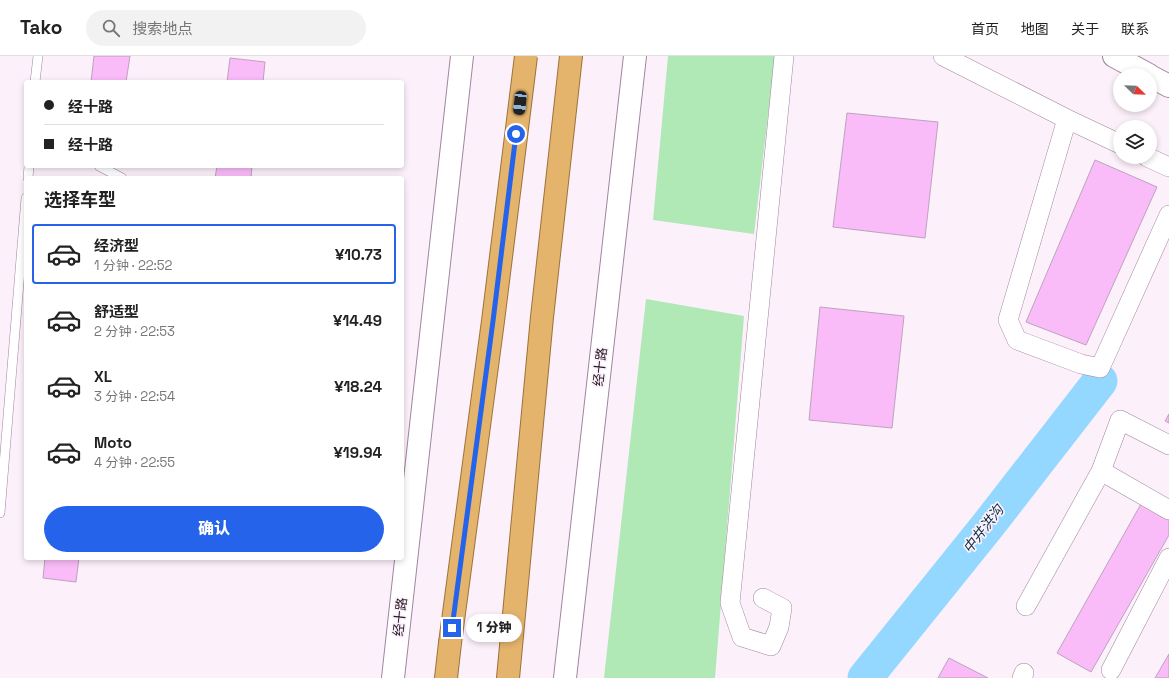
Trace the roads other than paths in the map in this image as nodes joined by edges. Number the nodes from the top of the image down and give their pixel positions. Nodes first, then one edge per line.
1 (38, 56) edge
2 (462, 56) edge
3 (526, 56) edge
4 (570, 56) edge
5 (635, 56) edge
6 (784, 56) edge
7 (942, 56) edge
8 (1114, 56) edge
9 (1136, 68) edge
10 (1157, 79) edge
11 (36, 80) edge
12 (1169, 86) edge
13 (1067, 119) junction
14 (1113, 141) edge
15 (1157, 162) edge
16 (103, 168) edge
17 (1169, 168) edge
18 (118, 176) edge
19 (1169, 215) edge
20 (24, 222) edge
21 (1169, 445) edge
22 (1101, 471) junction
23 (1169, 510) edge
24 (0, 513) edge
25 (1169, 558) edge
26 (763, 598) dead end
27 (1026, 606) dead end
28 (1111, 670) dead end
29 (393, 678) edge
30 (446, 678) edge
31 (508, 678) edge
32 (564, 678) edge

1 - 11 lane
2 - 29 main road, 经十路
3 - 30 highway, bridge
4 - 31 highway
5 - 32 main road, 经十路
6 - 26 street
7 - 13 street
8 - 9 main road
10 - 12 main road
13 - 14 street
13 - 19 street
15 - 17 street
16 - 18 lane
20 - 24 lane
21 - 22 street
22 - 23 street
22 - 27 street
25 - 28 street

